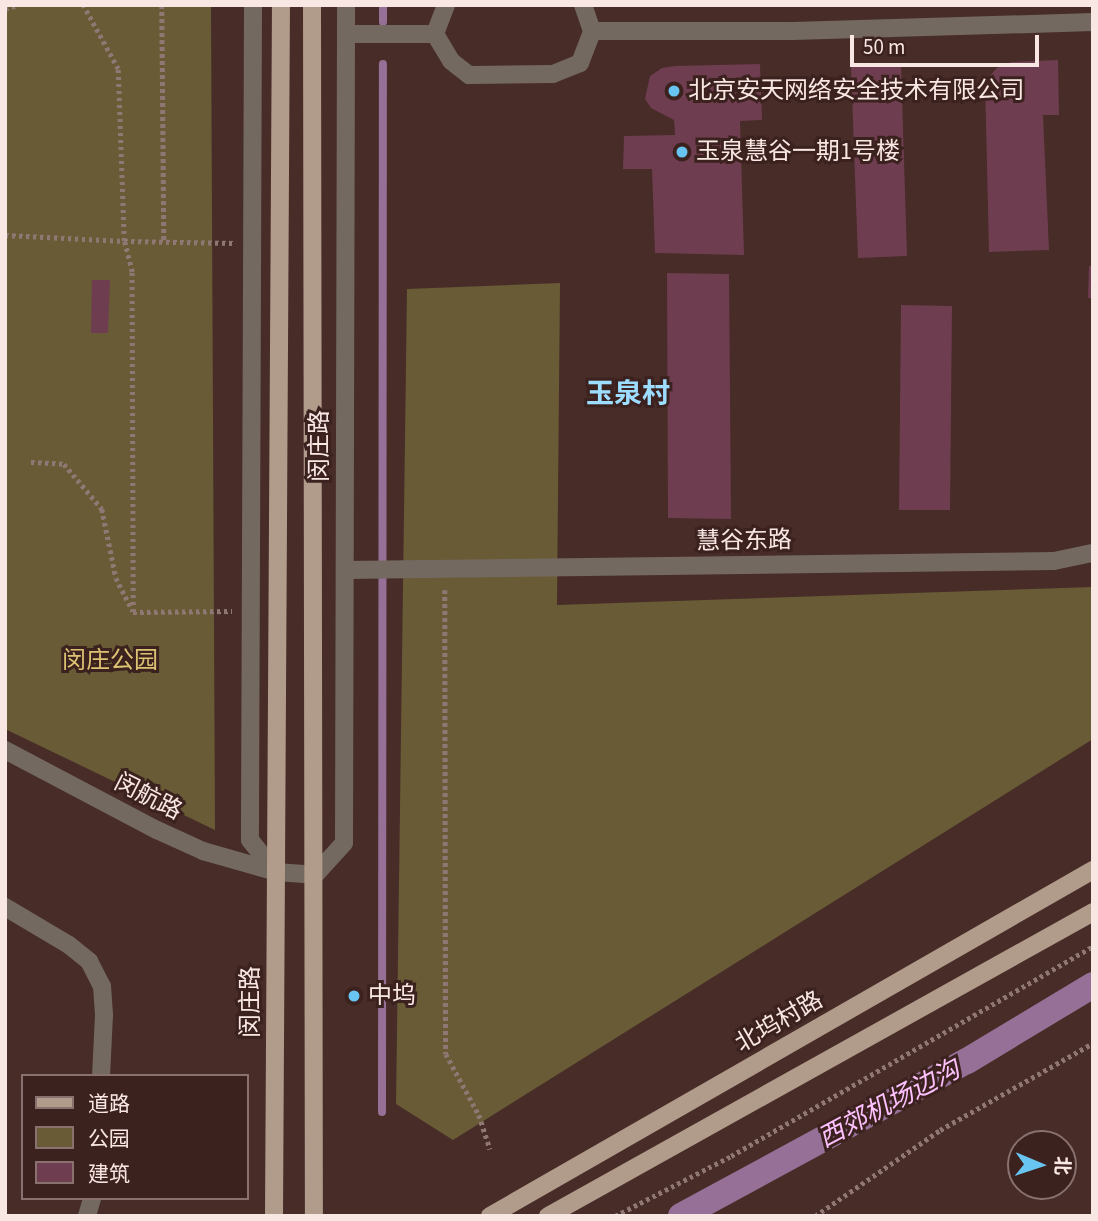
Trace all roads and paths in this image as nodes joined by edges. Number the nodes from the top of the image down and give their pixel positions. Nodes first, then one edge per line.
1 (17, 5) edge
2 (83, 5) edge
3 (162, 5) edge
4 (253, 5) edge
5 (281, 5) edge
6 (312, 5) edge
7 (346, 5) edge
8 (446, 5) edge
9 (583, 5) edge
10 (5, 9) edge
11 (1093, 22) edge
12 (592, 31) junction
13 (346, 34) junction
14 (435, 34) junction
15 (5, 235) edge
16 (124, 241) junction
17 (164, 242) junction
18 (252, 243) junction
19 (31, 462) dead end
20 (1093, 553) edge
21 (444, 569) junction
22 (345, 570) junction
23 (251, 611) junction
24 (133, 612) junction
25 (5, 750) edge
26 (1093, 870) edge
27 (276, 872) junction
28 (316, 876) junction
29 (5, 907) edge
30 (1093, 912) edge
31 (1093, 946) edge
32 (1093, 1043) edge
33 (101, 1074) edge
34 (489, 1149) dead end
35 (274, 1216) edge
36 (314, 1216) edge
37 (491, 1216) edge
38 (548, 1216) edge
39 (615, 1216) edge
40 (815, 1216) edge

1 - 10 path
2 - 16 path
3 - 17 path
4 - 18 street
5 - 27 main road, 闵庄路
6 - 28 main road, 闵庄路
7 - 13 street, 闵庄路
8 - 14 street
9 - 12 street
11 - 12 street
12 - 14 street
13 - 14 street
13 - 22 street, 闵庄路
15 - 16 path
16 - 17 path
16 - 24 path
17 - 18 path
18 - 23 street
19 - 24 path
20 - 21 street, 慧谷东路
21 - 22 street, 慧谷东路
21 - 34 path
22 - 28 street, 闵庄路
23 - 24 path
23 - 27 street
25 - 27 street, 闵航路
26 - 37 main road, 北坞村路
27 - 28 street, 闵航路
27 - 35 main road, 闵庄路
28 - 36 main road, 闵庄路
29 - 33 street
30 - 38 main road
31 - 39 path
32 - 40 path

